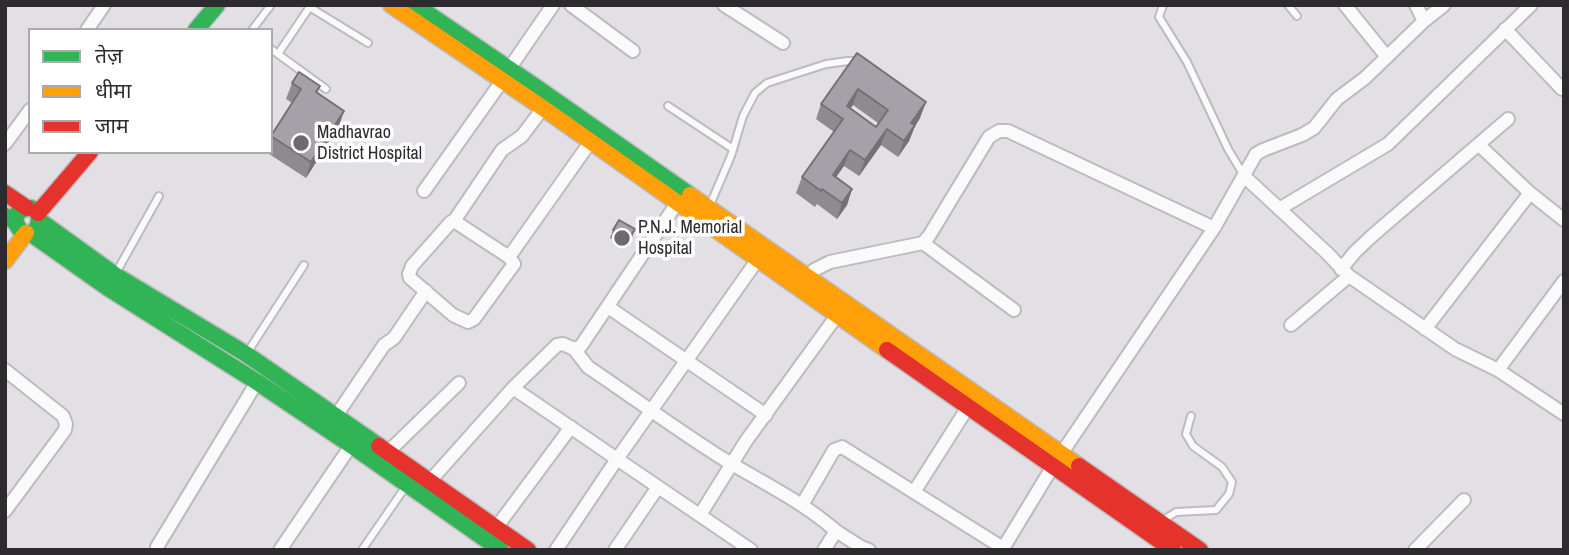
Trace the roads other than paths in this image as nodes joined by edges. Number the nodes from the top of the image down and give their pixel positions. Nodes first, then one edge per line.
1 (104, 5) edge
2 (218, 5) edge
3 (271, 5) edge
4 (391, 5) edge
5 (415, 5) edge
6 (552, 5) edge
7 (571, 5) edge
8 (724, 5) edge
9 (1163, 5) edge
10 (1288, 5) edge
11 (1345, 5) edge
12 (1416, 5) edge
13 (1444, 5) edge
14 (1531, 5) edge
15 (311, 6) edge
16 (1297, 16) dead end
17 (1424, 21) junction
18 (88, 28) edge
19 (198, 28) edge
20 (254, 28) edge
21 (1505, 29) junction
22 (368, 43) dead end
23 (783, 43) dead end
24 (273, 50) edge
25 (634, 51) dead end
26 (278, 54) junction
27 (1387, 57) junction
28 (869, 66) edge
29 (506, 75) junction
30 (326, 89) dead end
31 (1562, 89) edge
32 (668, 106) dead end
33 (543, 108) junction
34 (28, 113) edge
35 (1508, 118) dead end
36 (591, 141) junction
37 (5, 144) edge
38 (1479, 145) junction
39 (733, 149) junction
40 (88, 154) edge
41 (1245, 177) junction
42 (424, 191) dead end
43 (5, 192) edge
44 (1531, 193) junction
45 (159, 196) dead end
46 (677, 203) junction
47 (708, 209) junction
48 (1279, 209) junction
49 (1564, 220) edge
50 (26, 221) edge
51 (454, 221) junction
52 (1214, 228) junction
53 (740, 238) junction
54 (923, 243) junction
55 (509, 257) junction
56 (758, 259) junction
57 (5, 261) edge
58 (304, 265) dead end
59 (1345, 272) junction
60 (115, 275) junction
61 (808, 278) junction
62 (1564, 281) edge
63 (426, 291) junction
64 (608, 307) junction
65 (1014, 310) dead end
66 (838, 314) junction
67 (1292, 325) dead end
68 (1424, 329) junction
69 (575, 349) junction
70 (246, 354) junction
71 (687, 359) junction
72 (5, 370) edge
73 (1498, 370) junction
74 (257, 382) junction
75 (459, 383) dead end
76 (513, 388) junction
77 (968, 407) junction
78 (651, 410) junction
79 (1564, 414) edge
80 (766, 415) junction
81 (336, 416) junction
82 (1191, 416) dead end
83 (571, 427) junction
84 (356, 439) junction
85 (388, 452) junction
86 (617, 459) junction
87 (1057, 460) junction
88 (732, 464) junction
89 (430, 481) junction
90 (407, 484) junction
91 (658, 487) junction
92 (914, 492) junction
93 (1464, 500) dead end
94 (802, 505) junction
95 (5, 511) edge
96 (700, 515) junction
97 (1161, 523) junction
98 (496, 527) junction
99 (836, 531) junction
100 (157, 547) dead end
101 (1002, 549) edge
102 (280, 550) edge
103 (362, 550) edge
104 (501, 550) edge
105 (528, 550) edge
106 (556, 550) edge
107 (615, 550) edge
108 (751, 550) edge
109 (824, 550) edge
110 (869, 550) edge
111 (1173, 550) edge
112 (1200, 550) edge
113 (1415, 550) edge

1 - 18 street
2 - 19 main road
3 - 20 lane
4 - 29 main road
5 - 29 main road
6 - 29 street
7 - 25 street
8 - 23 street
9 - 41 lane
10 - 16 lane
11 - 27 street
12 - 17 street
13 - 17 street
14 - 21 street
15 - 22 lane
15 - 26 lane
17 - 27 street
21 - 31 street
21 - 48 street
24 - 26 lane
26 - 30 lane
27 - 41 street
28 - 39 lane
29 - 33 main road
29 - 42 street
29 - 47 main road
32 - 39 lane
33 - 36 main road
33 - 51 street
34 - 37 street
35 - 38 street
36 - 46 main road
36 - 55 street
38 - 44 street
38 - 59 street
39 - 47 lane
40 - 50 main road
41 - 48 street
41 - 52 street
43 - 50 main road
44 - 49 street
44 - 68 street
45 - 60 lane
46 - 53 main road
46 - 64 street
47 - 53 main road
48 - 59 street
50 - 57 main road
50 - 60 main road
50 - 74 main road
51 - 55 street
51 - 63 street
52 - 54 street
52 - 87 street
53 - 56 main road
53 - 61 main road
54 - 61 street
54 - 65 street
55 - 63 street
56 - 66 main road
56 - 71 street
58 - 70 lane
59 - 67 street
59 - 68 street
60 - 70 main road
61 - 87 main road
62 - 73 street
63 - 81 street
64 - 69 street
64 - 71 street
66 - 77 main road
66 - 80 street
68 - 73 street
69 - 76 street
69 - 78 street
70 - 81 main road
71 - 78 street
71 - 80 street
72 - 95 street
73 - 79 street
74 - 84 main road
74 - 100 street
75 - 85 street
76 - 83 street
76 - 89 street
77 - 87 main road
77 - 92 street
78 - 86 street
78 - 88 street
80 - 88 street
81 - 84 main road
82 - 97 lane
83 - 86 street
83 - 98 street
84 - 85 main road
84 - 90 main road
84 - 102 street
85 - 89 main road
86 - 91 street
86 - 106 street
87 - 97 main road
87 - 101 street
87 - 111 main road
88 - 94 street
88 - 96 street
89 - 98 main road
90 - 103 lane
90 - 104 main road
91 - 96 street
91 - 107 street
92 - 94 street
92 - 101 street
93 - 113 street
94 - 99 street
96 - 108 street
97 - 112 main road
98 - 105 main road
99 - 109 street
99 - 110 street

